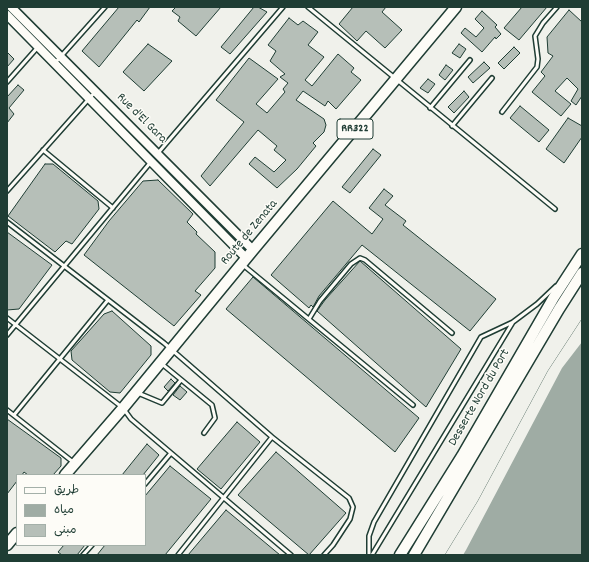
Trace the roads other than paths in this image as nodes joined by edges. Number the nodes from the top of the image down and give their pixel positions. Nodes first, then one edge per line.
1 (11, 7) edge
2 (105, 7) edge
3 (283, 7) edge
4 (308, 7) edge
5 (456, 7) edge
6 (557, 7) edge
7 (7, 15) edge
8 (41, 43) junction
9 (61, 57) junction
10 (470, 60) dead end
11 (55, 63) junction
12 (492, 78) dead end
13 (396, 80) junction
14 (7, 82) edge
15 (96, 91) junction
16 (89, 98) junction
17 (430, 108) junction
18 (502, 112) dead end
19 (452, 126) junction
20 (43, 150) junction
21 (158, 153) junction
22 (151, 161) junction
23 (7, 191) edge
24 (113, 208) junction
25 (555, 209) dead end
26 (7, 222) edge
27 (582, 254) edge
28 (247, 257) junction
29 (65, 266) junction
30 (582, 273) edge
31 (567, 276) junction
32 (108, 300) junction
33 (7, 318) edge
34 (309, 319) junction
35 (513, 322) junction
36 (16, 324) junction
37 (452, 333) dead end
38 (7, 336) edge
39 (172, 350) junction
40 (60, 358) junction
41 (161, 363) junction
42 (181, 380) junction
43 (137, 392) junction
44 (413, 405) dead end
45 (123, 408) junction
46 (7, 410) edge
47 (14, 415) junction
48 (204, 433) dead end
49 (272, 437) junction
50 (171, 453) junction
51 (74, 463) junction
52 (66, 474) edge
53 (146, 483) edge
54 (223, 497) junction
55 (16, 534) edge
56 (7, 545) edge
57 (91, 546) edge
58 (83, 555) edge
59 (178, 555) edge
60 (291, 555) edge
61 (324, 555) edge
62 (368, 555) edge
63 (372, 555) edge
64 (400, 555) edge
65 (414, 555) edge

1 - 8 street, Rue d'El Gara
2 - 9 lane
3 - 21 lane
4 - 13 lane
5 - 13 main road, Route de Zenata / RR322
6 - 18 lane
7 - 8 street, Rue d'El Gara
8 - 9 street, Rue d'El Gara
8 - 11 street, Rue d'El Gara
8 - 14 lane
9 - 11 lane
9 - 15 street, Rue d'El Gara
10 - 17 lane
11 - 16 street, Rue d'El Gara
12 - 19 lane
13 - 17 lane
13 - 28 main road, Route de Zenata / RR322
15 - 16 lane
15 - 21 street, Rue d'El Gara
16 - 20 lane
16 - 22 street, Rue d'El Gara
17 - 19 lane
19 - 25 lane
20 - 23 lane
20 - 24 lane
21 - 28 street, Rue d'El Gara
22 - 24 lane
22 - 28 street, Rue d'El Gara
24 - 29 lane
26 - 29 lane
27 - 31 main road, Desserte Nord du Port
28 - 34 lane
28 - 39 main road, Route de Zenata / RR322
29 - 32 lane
29 - 36 lane
30 - 65 main road, Desserte Nord du Port
31 - 35 lane
31 - 64 main road, Desserte Nord du Port
32 - 39 lane
32 - 40 lane
33 - 36 lane
34 - 37 lane
34 - 44 lane
35 - 62 lane
35 - 63 lane
36 - 38 lane
36 - 40 lane
39 - 41 main road, Route de Zenata / RR322
39 - 49 lane
40 - 45 lane
40 - 47 lane
41 - 42 lane
41 - 43 main road, Route de Zenata / RR322
42 - 43 lane
42 - 48 lane
43 - 45 main road, Route de Zenata / RR322
45 - 50 lane
45 - 51 main road, Route de Zenata / RR322
46 - 47 lane
47 - 51 lane
49 - 54 lane
49 - 61 lane
50 - 53 lane
50 - 54 lane
51 - 52 main road, Route de Zenata / RR322
54 - 59 lane
54 - 60 lane
55 - 56 main road
57 - 58 lane

